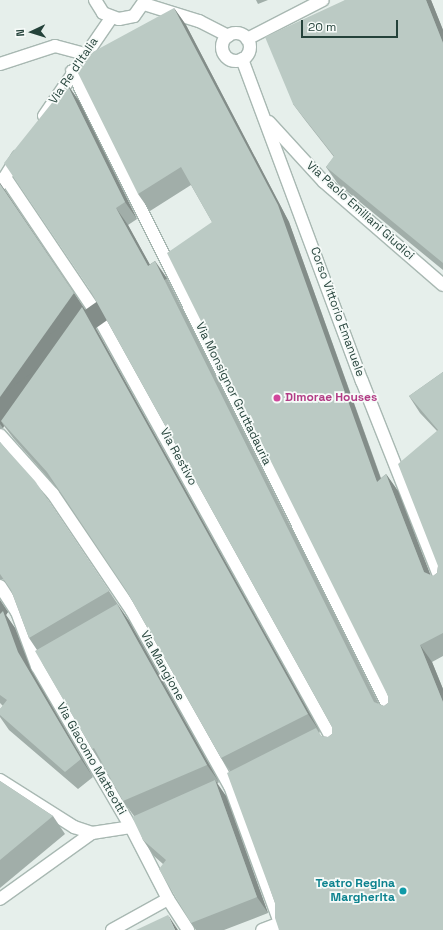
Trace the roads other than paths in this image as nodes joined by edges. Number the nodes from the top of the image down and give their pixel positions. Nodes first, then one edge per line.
1 (95, 0) edge
2 (323, 0) edge
3 (145, 2) edge
4 (111, 18) junction
5 (228, 36) junction
6 (247, 39) junction
7 (84, 54) junction
8 (242, 59) junction
9 (0, 64) edge
10 (72, 71) junction
11 (264, 117) junction
12 (38, 124) edge
13 (26, 144) edge
14 (2, 181) edge
15 (443, 285) edge
16 (95, 310) junction
17 (86, 323) edge
18 (5, 435) edge
19 (0, 586) edge
20 (443, 586) edge
21 (132, 611) junction
22 (17, 612) junction
23 (118, 619) edge
24 (8, 624) edge
25 (50, 658) edge
26 (37, 666) junction
27 (393, 716) edge
28 (330, 735) junction
29 (317, 742) edge
30 (337, 747) edge
31 (243, 779) edge
32 (0, 780) edge
33 (230, 786) junction
34 (216, 792) edge
35 (152, 819) edge
36 (132, 828) junction
37 (92, 833) junction
38 (0, 899) edge
39 (168, 899) junction
40 (112, 930) edge
41 (188, 930) edge
42 (262, 930) edge

1 - 4 street
2 - 6 street
3 - 4 street
3 - 5 street
4 - 7 street, Via Re d'Italia
5 - 6 street
5 - 8 street
6 - 8 street
7 - 9 street
7 - 10 street, Via Re d'Italia
8 - 11 street, Corso Vittorio Emanuele
10 - 12 street, Via Re d'Italia
10 - 27 street, Via Monsignor Gruttadauria
11 - 15 street, Via Paolo Emiliani Giudici
11 - 20 street, Corso Vittorio Emanuele
13 - 14 street
14 - 16 street, Via Restivo
16 - 17 street
16 - 28 street, Via Restivo
18 - 21 street, Via Mangione
19 - 22 street, Via Giacomo Matteotti
21 - 23 street
21 - 33 street, Via Mangione
22 - 24 street
22 - 26 street, Via Giacomo Matteotti
25 - 26 street
26 - 36 street, Via Giacomo Matteotti
28 - 29 street
28 - 30 street, Via Restivo
31 - 33 street
32 - 37 street
33 - 34 street
33 - 42 street, Via Mangione
35 - 36 street
36 - 37 street
36 - 39 street, Via Giacomo Matteotti
37 - 38 street
39 - 40 street
39 - 41 street, Via Giacomo Matteotti

